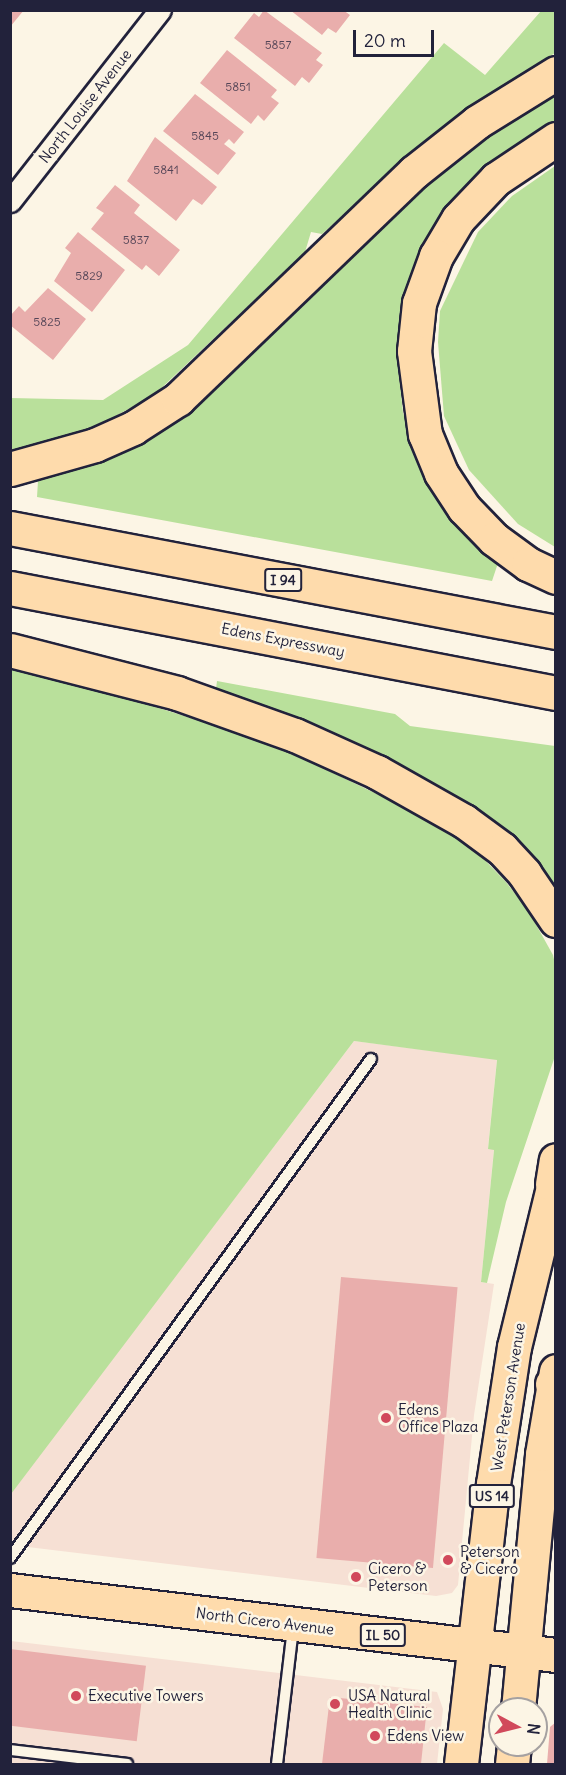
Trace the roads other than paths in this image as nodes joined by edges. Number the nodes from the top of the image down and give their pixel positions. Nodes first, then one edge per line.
1 (160, 10) edge
2 (555, 73) edge
3 (555, 138) edge
4 (10, 201) edge
5 (10, 469) edge
6 (10, 528) edge
7 (555, 577) edge
8 (10, 588) edge
9 (555, 632) edge
10 (10, 650) edge
11 (555, 693) edge
12 (555, 920) edge
13 (371, 1059) dead end
14 (554, 1173) edge
15 (554, 1378) edge
16 (10, 1558) edge
17 (10, 1590) edge
18 (293, 1624) junction
19 (474, 1646) junction
20 (540, 1654) edge
21 (523, 1697) edge
22 (10, 1750) edge
23 (126, 1764) edge
24 (277, 1764) edge
25 (461, 1764) edge

1 - 4 street, North Louise Avenue
2 - 5 main road
3 - 7 main road
6 - 9 main road, I 94
8 - 11 main road, Edens Expressway
10 - 12 main road
13 - 16 lane
14 - 19 main road, West Peterson Avenue / US 14
15 - 20 main road, US 14
17 - 18 main road, North Cicero Avenue / IL 50
18 - 19 main road, North Cicero Avenue / IL 50
18 - 24 lane
19 - 20 main road, North Cicero Avenue / IL 50
19 - 25 main road, West Peterson Avenue / US 14
20 - 21 main road, US 14
22 - 23 lane

